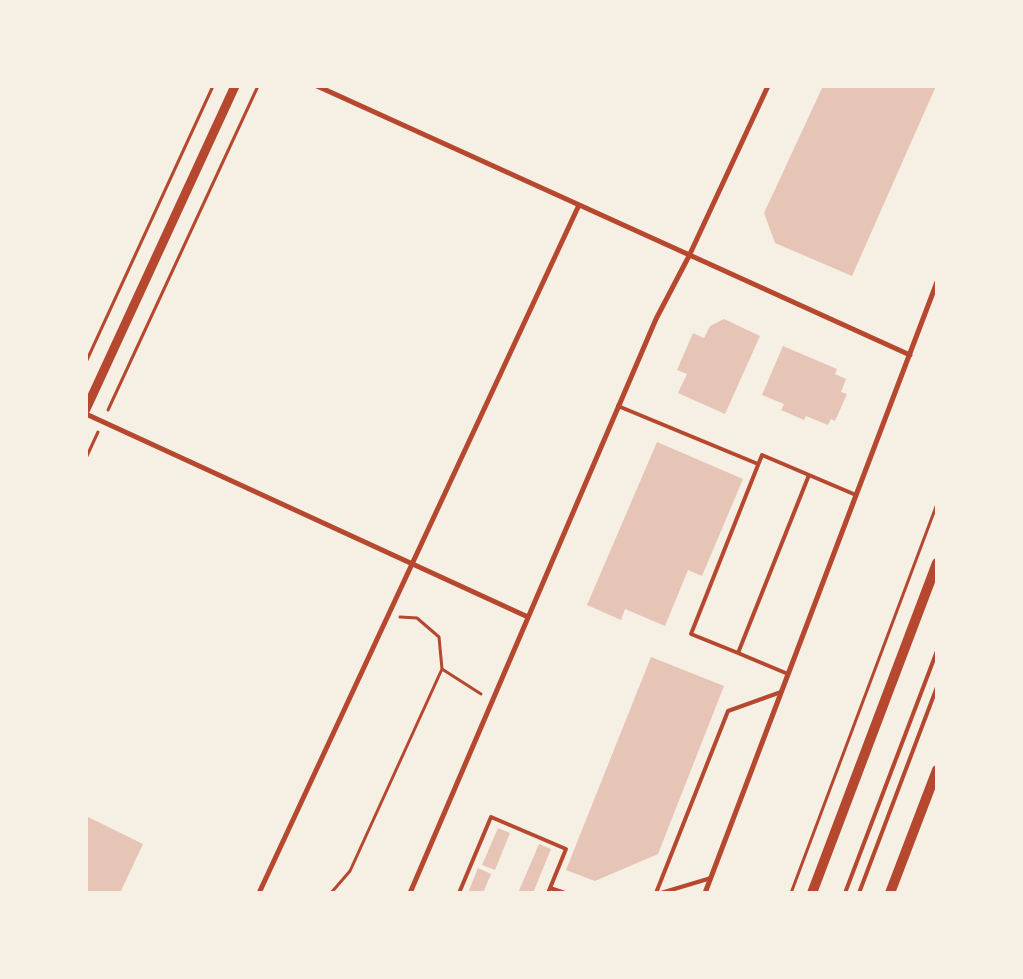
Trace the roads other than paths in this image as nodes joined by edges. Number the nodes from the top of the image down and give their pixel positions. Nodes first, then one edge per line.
1 (235, 86) edge
2 (317, 86) edge
3 (768, 86) edge
4 (579, 205) junction
5 (690, 256) junction
6 (937, 282) edge
7 (910, 355) junction
8 (618, 406) junction
9 (86, 409) edge
10 (86, 414) edge
11 (758, 464) junction
12 (809, 475) junction
13 (856, 495) junction
14 (937, 563) edge
15 (412, 564) junction
16 (528, 617) junction
17 (937, 651) edge
18 (738, 653) junction
19 (788, 674) junction
20 (937, 687) edge
21 (781, 692) junction
22 (937, 770) edge
23 (710, 878) junction
24 (550, 888) junction
25 (258, 893) edge
26 (410, 893) edge
27 (459, 893) edge
28 (548, 893) edge
29 (565, 893) edge
30 (656, 893) edge
31 (661, 893) edge
32 (705, 893) edge
33 (812, 893) edge
34 (845, 893) edge
35 (859, 893) edge
36 (890, 893) edge

1 - 9 street
2 - 4 street
3 - 5 street
4 - 5 street
4 - 15 street
5 - 7 street
5 - 8 street
6 - 7 street
7 - 13 street
8 - 11 lane
8 - 16 street
10 - 15 street
11 - 12 lane
11 - 18 lane
12 - 13 lane
12 - 18 lane
13 - 19 street
14 - 33 main road
15 - 16 street
15 - 25 street
16 - 26 street
17 - 34 lane
18 - 19 lane
19 - 21 street
20 - 35 lane
21 - 23 street
21 - 30 lane
22 - 36 main road
23 - 31 lane
23 - 32 street
24 - 27 lane
24 - 28 lane
24 - 29 lane

